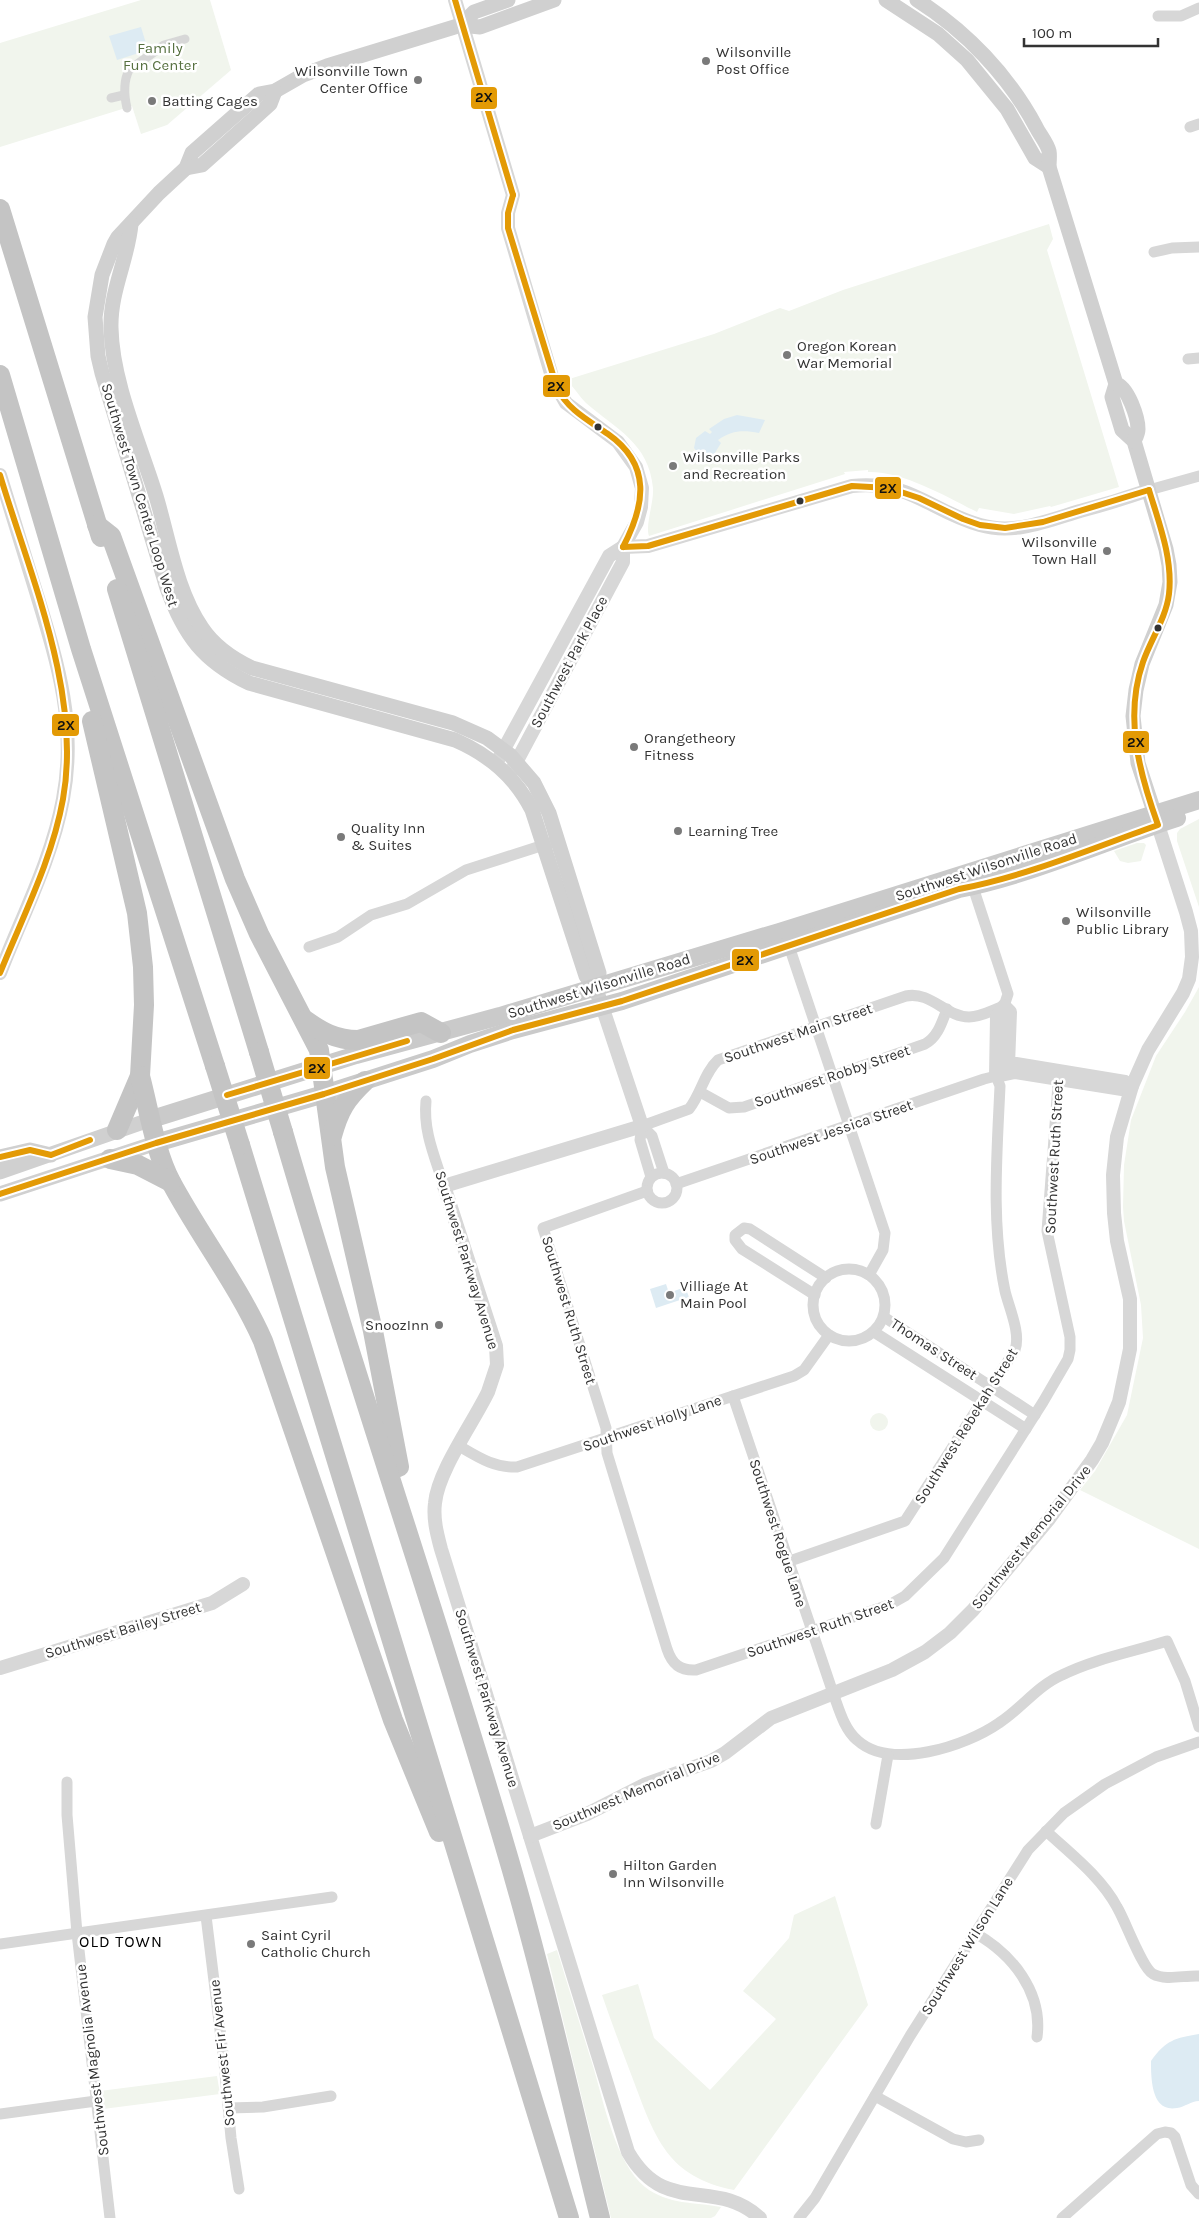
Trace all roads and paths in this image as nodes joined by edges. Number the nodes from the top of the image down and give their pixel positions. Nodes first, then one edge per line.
1 (455, 0) edge
2 (508, 0) edge
3 (554, 0) edge
4 (886, 0) edge
5 (917, 0) edge
6 (1199, 8) edge
7 (1158, 16) dead end
8 (462, 24) junction
9 (185, 39) dead end
10 (124, 95) junction
11 (111, 98) dead end
12 (127, 108) dead end
13 (1049, 166) junction
14 (0, 209) edge
15 (1199, 247) edge
16 (1154, 252) dead end
17 (0, 375) edge
18 (0, 475) edge
19 (1199, 476) edge
20 (1149, 490) junction
21 (97, 524) junction
22 (623, 547) junction
23 (82, 649) junction
24 (500, 757) junction
25 (517, 761) junction
26 (509, 775) junction
27 (1199, 800) edge
28 (1199, 811) edge
29 (1156, 820) junction
30 (551, 843) junction
31 (970, 879) junction
32 (788, 946) junction
33 (308, 947) dead end
34 (0, 973) edge
35 (595, 987) junction
36 (602, 1006) junction
37 (1004, 1006) junction
38 (947, 1009) junction
39 (304, 1019) junction
40 (816, 1027) junction
41 (441, 1032) junction
42 (321, 1066) junction
43 (999, 1075) junction
44 (1059, 1075) junction
45 (140, 1076) junction
46 (833, 1076) junction
47 (365, 1081) junction
48 (1132, 1086) junction
49 (700, 1092) junction
50 (324, 1094) junction
51 (426, 1101) dead end
52 (152, 1119) junction
53 (642, 1126) junction
54 (850, 1126) junction
55 (117, 1130) junction
56 (156, 1143) junction
57 (330, 1143) junction
58 (52, 1155) junction
59 (0, 1157) edge
60 (110, 1159) junction
61 (0, 1172) edge
62 (664, 1173) junction
63 (651, 1177) junction
64 (171, 1182) junction
65 (676, 1184) junction
66 (444, 1186) junction
67 (647, 1191) junction
68 (0, 1194) edge
69 (870, 1275) junction
70 (826, 1278) junction
71 (815, 1295) junction
72 (884, 1317) junction
73 (874, 1332) junction
74 (829, 1335) junction
75 (993, 1387) junction
76 (732, 1396) junction
77 (983, 1402) junction
78 (1035, 1415) junction
79 (1026, 1429) junction
80 (606, 1439) junction
81 (459, 1446) junction
82 (415, 1554) junction
83 (787, 1562) junction
84 (244, 1584) dead end
85 (811, 1631) junction
86 (0, 1668) edge
87 (833, 1693) junction
88 (1199, 1727) edge
89 (1199, 1742) edge
90 (888, 1755) junction
91 (67, 1782) dead end
92 (876, 1824) dead end
93 (1046, 1831) junction
94 (530, 1836) junction
95 (332, 1897) dead end
96 (206, 1916) junction
97 (478, 1924) junction
98 (975, 1933) junction
99 (77, 1934) junction
100 (0, 1944) edge
101 (1199, 1976) edge
102 (1037, 2037) dead end
103 (331, 2096) dead end
104 (875, 2096) junction
105 (96, 2101) junction
106 (229, 2108) junction
107 (0, 2114) edge
108 (979, 2140) dead end
109 (238, 2189) dead end
110 (1199, 2194) edge
111 (110, 2218) edge
112 (569, 2218) edge
113 (600, 2218) edge
114 (760, 2218) edge
115 (799, 2218) edge
116 (1062, 2218) edge

1 - 8 street
2 - 8 main road
3 - 8 main road
4 - 13 main road
5 - 13 main road
6 - 7 street
8 - 22 street, Southwest Park Place
8 - 24 main road, Southwest Town Center Loop West
9 - 10 street
10 - 11 street
10 - 12 street
13 - 20 main road
14 - 21 highway
15 - 16 street
17 - 23 highway
18 - 34 street
19 - 20 street
20 - 22 street
20 - 29 main road
21 - 39 highway
21 - 82 highway, bridge
22 - 24 street, Southwest Park Place
22 - 25 street, Southwest Park Place
23 - 45 highway
23 - 97 highway, bridge
24 - 25 main road, Southwest Town Center Loop West
24 - 26 main road, Southwest Town Center Loop West
25 - 26 street, Southwest Park Place
25 - 30 main road, Southwest Town Center Loop West
26 - 30 main road, Southwest Town Center Loop West
27 - 29 main road, Southwest Wilsonville Road
28 - 29 main road, Southwest Wilsonville Road
29 - 31 main road, Southwest Wilsonville Road
29 - 48 street, Southwest Memorial Drive
30 - 33 street
30 - 35 main road, Southwest Town Center Loop West
31 - 32 main road, Southwest Wilsonville Road
31 - 35 main road, Southwest Wilsonville Road
31 - 37 street, Southwest Rebekah Street
32 - 36 main road, Southwest Wilsonville Road
32 - 40 street
35 - 36 main road, Southwest Town Center Loop West
35 - 41 main road, Southwest Wilsonville Road
36 - 47 main road, Southwest Wilsonville Road
36 - 53 street, Southwest Town Center Loop West
37 - 38 street, Southwest Main Street
37 - 43 street, Southwest Rebekah Street
38 - 40 street, Southwest Main Street
38 - 46 street, Southwest Robby Street
39 - 41 highway
39 - 42 highway
40 - 46 street
40 - 49 street, Southwest Main Street
41 - 42 main road, Southwest Wilsonville Road
42 - 50 highway
42 - 52 main road, Southwest Wilsonville Road
43 - 44 street, Southwest Jessica Street
43 - 54 street, Southwest Jessica Street
43 - 75 street, Southwest Rebekah Street
44 - 48 street, Southwest Jessica Street
44 - 78 street, Southwest Ruth Street
45 - 52 highway
45 - 55 highway
46 - 49 street, Southwest Robby Street
46 - 54 street
47 - 50 main road, Southwest Wilsonville Road
47 - 57 highway
48 - 87 street, Southwest Memorial Drive
49 - 53 street, Southwest Main Street
50 - 56 main road, Southwest Wilsonville Road
50 - 57 highway
51 - 66 street, Southwest Parkway Avenue
52 - 55 main road, Southwest Wilsonville Road
52 - 56 highway
53 - 62 street, Southwest Town Center Loop West
53 - 63 street, Southwest Town Center Loop West
53 - 66 street, Southwest Main Street
54 - 65 street, Southwest Jessica Street
54 - 69 street
55 - 58 main road, Southwest Wilsonville Road
56 - 60 main road, Southwest Wilsonville Road
56 - 64 highway
57 - 82 highway
58 - 59 main road
58 - 61 main road, Southwest Wilsonville Road
60 - 64 highway
60 - 68 main road, Southwest Wilsonville Road
62 - 63 street
62 - 65 street
63 - 67 street
64 - 97 highway
65 - 67 street
66 - 81 street, Southwest Parkway Avenue
67 - 80 street, Southwest Ruth Street
69 - 70 street
69 - 72 street
70 - 71 street
70 - 71 street
71 - 74 street
72 - 73 street
72 - 75 street, Thomas Street
73 - 74 street
73 - 77 street, Thomas Street
74 - 76 street, Southwest Holly Lane
75 - 77 street, Southwest Rebekah Street
75 - 78 street, Thomas Street
76 - 80 street, Southwest Holly Lane
76 - 83 street, Southwest Rogue Lane
77 - 79 street, Thomas Street
77 - 83 street, Southwest Rebekah Street
78 - 79 street, Southwest Ruth Street
79 - 85 street, Southwest Ruth Street
80 - 81 street, Southwest Holly Lane
80 - 85 street, Southwest Ruth Street
81 - 94 street, Southwest Parkway Avenue
82 - 113 highway
83 - 85 street, Southwest Rogue Lane
84 - 86 street, Southwest Bailey Street
85 - 87 street, Southwest Rogue Lane
87 - 90 street, Southwest Rogue Lane
87 - 94 street, Southwest Memorial Drive
88 - 90 street, Southwest Rogue Lane
89 - 93 street, Southwest Wilson Lane
90 - 92 street
91 - 99 street, Southwest Magnolia Avenue
93 - 98 street, Southwest Wilson Lane
93 - 101 street
94 - 114 street, Southwest Parkway Avenue
95 - 96 street
96 - 99 street
96 - 106 street, Southwest Fir Avenue
97 - 112 highway
98 - 102 street
98 - 104 street, Southwest Wilson Lane
99 - 100 street
99 - 105 street, Southwest Magnolia Avenue
103 - 106 street
104 - 108 street
104 - 115 street, Southwest Wilson Lane
105 - 107 street
105 - 111 street, Southwest Magnolia Avenue
106 - 109 street, Southwest Fir Avenue
110 - 116 street

